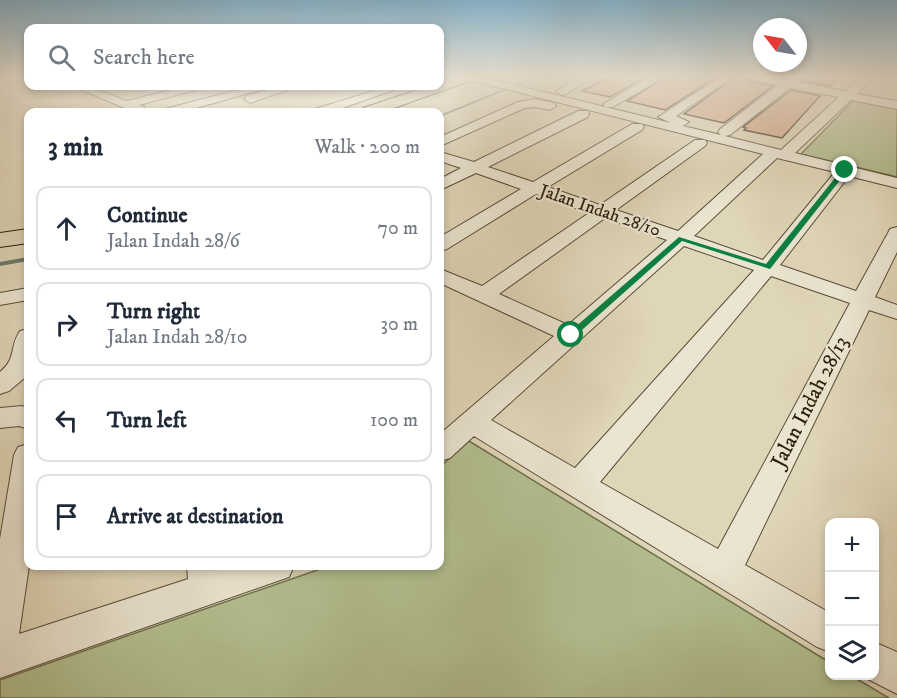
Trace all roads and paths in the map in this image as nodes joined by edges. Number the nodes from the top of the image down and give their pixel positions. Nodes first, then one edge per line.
1 (503, 110) edge
2 (569, 110) edge
3 (584, 110) edge
4 (633, 110) edge
5 (676, 110) edge
6 (754, 110) edge
7 (829, 110) edge
8 (583, 114) junction
9 (664, 117) junction
10 (637, 128) junction
11 (725, 132) junction
12 (444, 140) edge
13 (700, 143) junction
14 (772, 152) junction
15 (444, 157) edge
16 (474, 168) junction
17 (845, 170) junction
18 (444, 183) edge
19 (897, 183) edge
20 (535, 189) junction
21 (603, 212) junction
22 (24, 219) edge
23 (0, 222) edge
24 (897, 233) edge
25 (24, 237) edge
26 (681, 238) junction
27 (0, 240) edge
28 (444, 243) edge
29 (767, 268) junction
30 (444, 276) edge
31 (24, 295) edge
32 (484, 295) junction
33 (0, 299) edge
34 (862, 300) junction
35 (897, 312) edge
36 (571, 335) junction
37 (24, 357) edge
38 (0, 385) edge
39 (472, 422) junction
40 (444, 446) edge
41 (24, 469) edge
42 (579, 485) junction
43 (11, 516) edge
44 (251, 570) edge
45 (724, 571) junction
46 (206, 577) edge
47 (825, 631) edge
48 (0, 634) edge
49 (0, 659) edge
50 (879, 664) edge
51 (897, 674) edge

1 - 12 street
2 - 8 street
3 - 14 street
4 - 9 street
5 - 9 street
6 - 11 street
7 - 14 street
8 - 10 street
8 - 16 street
9 - 11 street
10 - 13 street
10 - 20 street
11 - 14 street
13 - 14 street
13 - 21 street
14 - 17 street
14 - 26 street
15 - 16 street, Jalan Indah 28/10
16 - 18 street
16 - 20 street, Jalan Indah 28/10
17 - 19 street
17 - 29 street
20 - 21 street, Jalan Indah 28/10
20 - 28 street
21 - 26 street, Jalan Indah 28/10
21 - 32 street
22 - 23 main road
24 - 34 street, Jalan Indah 28/13
25 - 27 main road
26 - 29 street, Jalan Indah 28/10
26 - 36 street
29 - 34 street, Jalan Indah 28/10
29 - 42 street
30 - 32 street
31 - 33 street
32 - 36 street
34 - 35 street, Jalan Indah 28/10
34 - 45 street, Jalan Indah 28/13
36 - 39 street
37 - 38 street
39 - 40 street
39 - 42 street
41 - 43 street
42 - 45 street
43 - 48 street
44 - 46 street
45 - 47 street
46 - 49 street
50 - 51 street

